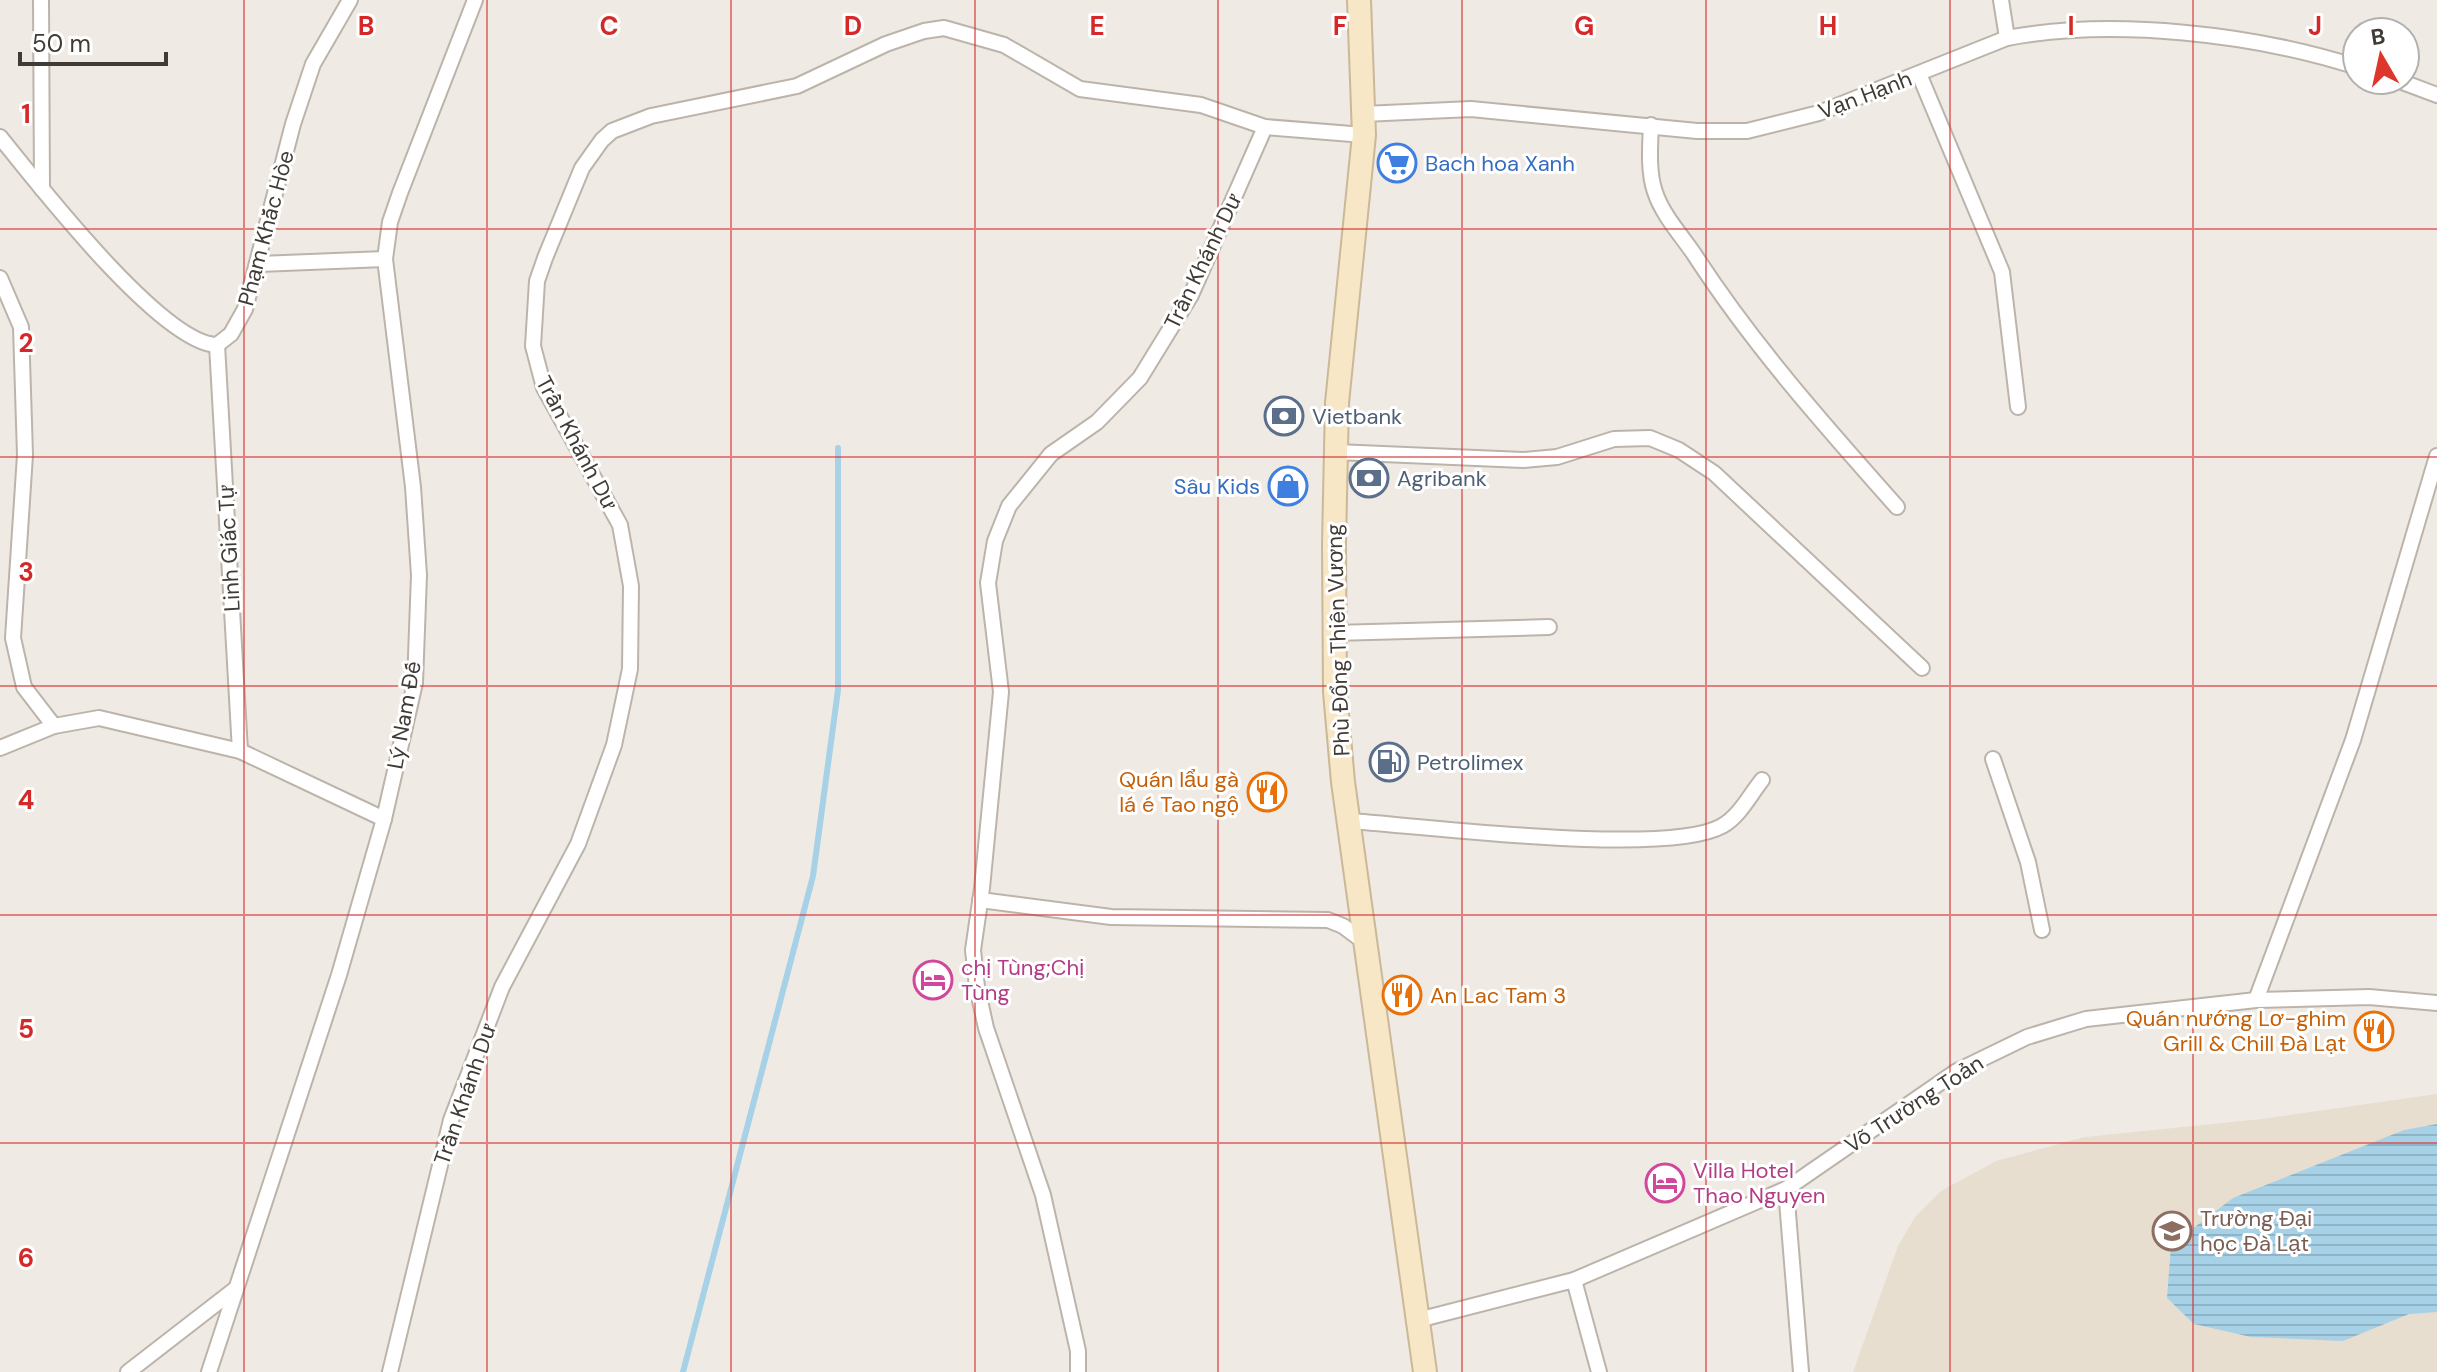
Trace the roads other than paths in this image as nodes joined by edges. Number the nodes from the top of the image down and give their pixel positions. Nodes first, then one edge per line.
1 (41, 0) edge
2 (350, 0) edge
3 (475, 0) edge
4 (1359, 0) edge
5 (2001, 0) edge
6 (2007, 38) junction
7 (2341, 62) edge
8 (1919, 74) junction
9 (1364, 124) junction
10 (1651, 125) junction
11 (1265, 127) junction
12 (0, 137) edge
13 (42, 189) junction
14 (385, 259) junction
15 (259, 264) junction
16 (0, 278) edge
17 (217, 345) junction
18 (2018, 407) dead end
19 (1336, 452) junction
20 (2437, 456) edge
21 (1897, 507) dead end
22 (1549, 627) dead end
23 (1334, 633) junction
24 (1922, 668) dead end
25 (54, 726) junction
26 (0, 748) edge
27 (240, 751) junction
28 (1993, 759) dead end
29 (1762, 780) dead end
30 (384, 819) junction
31 (1350, 821) junction
32 (980, 900) junction
33 (2042, 930) dead end
34 (1366, 943) junction
35 (2256, 1000) junction
36 (2437, 1003) edge
37 (1786, 1189) junction
38 (1574, 1280) junction
39 (234, 1290) junction
40 (1418, 1320) junction
41 (128, 1372) edge
42 (209, 1372) edge
43 (390, 1372) edge
44 (1078, 1372) edge
45 (1425, 1372) edge
46 (1599, 1372) edge
47 (1801, 1372) edge

1 - 13 street
2 - 15 street, Phạm Khắc Hòe
3 - 14 street, Lý Nam Đế
4 - 9 main road, Phù Đổng Thiên Vương
5 - 6 street
6 - 7 street, Vạn Hạnh
6 - 8 street, Vạn Hạnh
8 - 10 street, Vạn Hạnh
8 - 18 street
9 - 10 street, Vạn Hạnh
9 - 11 street, Trần Khánh Dư
9 - 19 main road, Phù Đổng Thiên Vương
10 - 21 street
11 - 32 street, Trần Khánh Dư
11 - 43 street, Trần Khánh Dư
12 - 13 street
13 - 17 street
14 - 15 street
14 - 30 street, Lý Nam Đế
15 - 17 street, Phạm Khắc Hòe
16 - 25 street
17 - 27 street, Linh Giác Tự
19 - 23 main road, Phù Đổng Thiên Vương
19 - 24 street
20 - 35 street
22 - 23 street
23 - 31 main road, Phù Đổng Thiên Vương
25 - 26 street
25 - 27 street
27 - 30 street
28 - 33 street
29 - 31 street
30 - 39 street, Lý Nam Đế
31 - 34 main road, Phù Đổng Thiên Vương
32 - 34 street
32 - 44 street, Trần Khánh Dư
34 - 40 main road, Phù Đổng Thiên Vương
35 - 36 street, Võ Trường Toản
35 - 37 street, Võ Trường Toản
37 - 38 street, Võ Trường Toản
37 - 47 street
38 - 40 street, Võ Trường Toản
38 - 46 street
39 - 41 street
39 - 42 street, Lý Nam Đế
40 - 45 main road, Phù Đổng Thiên Vương

